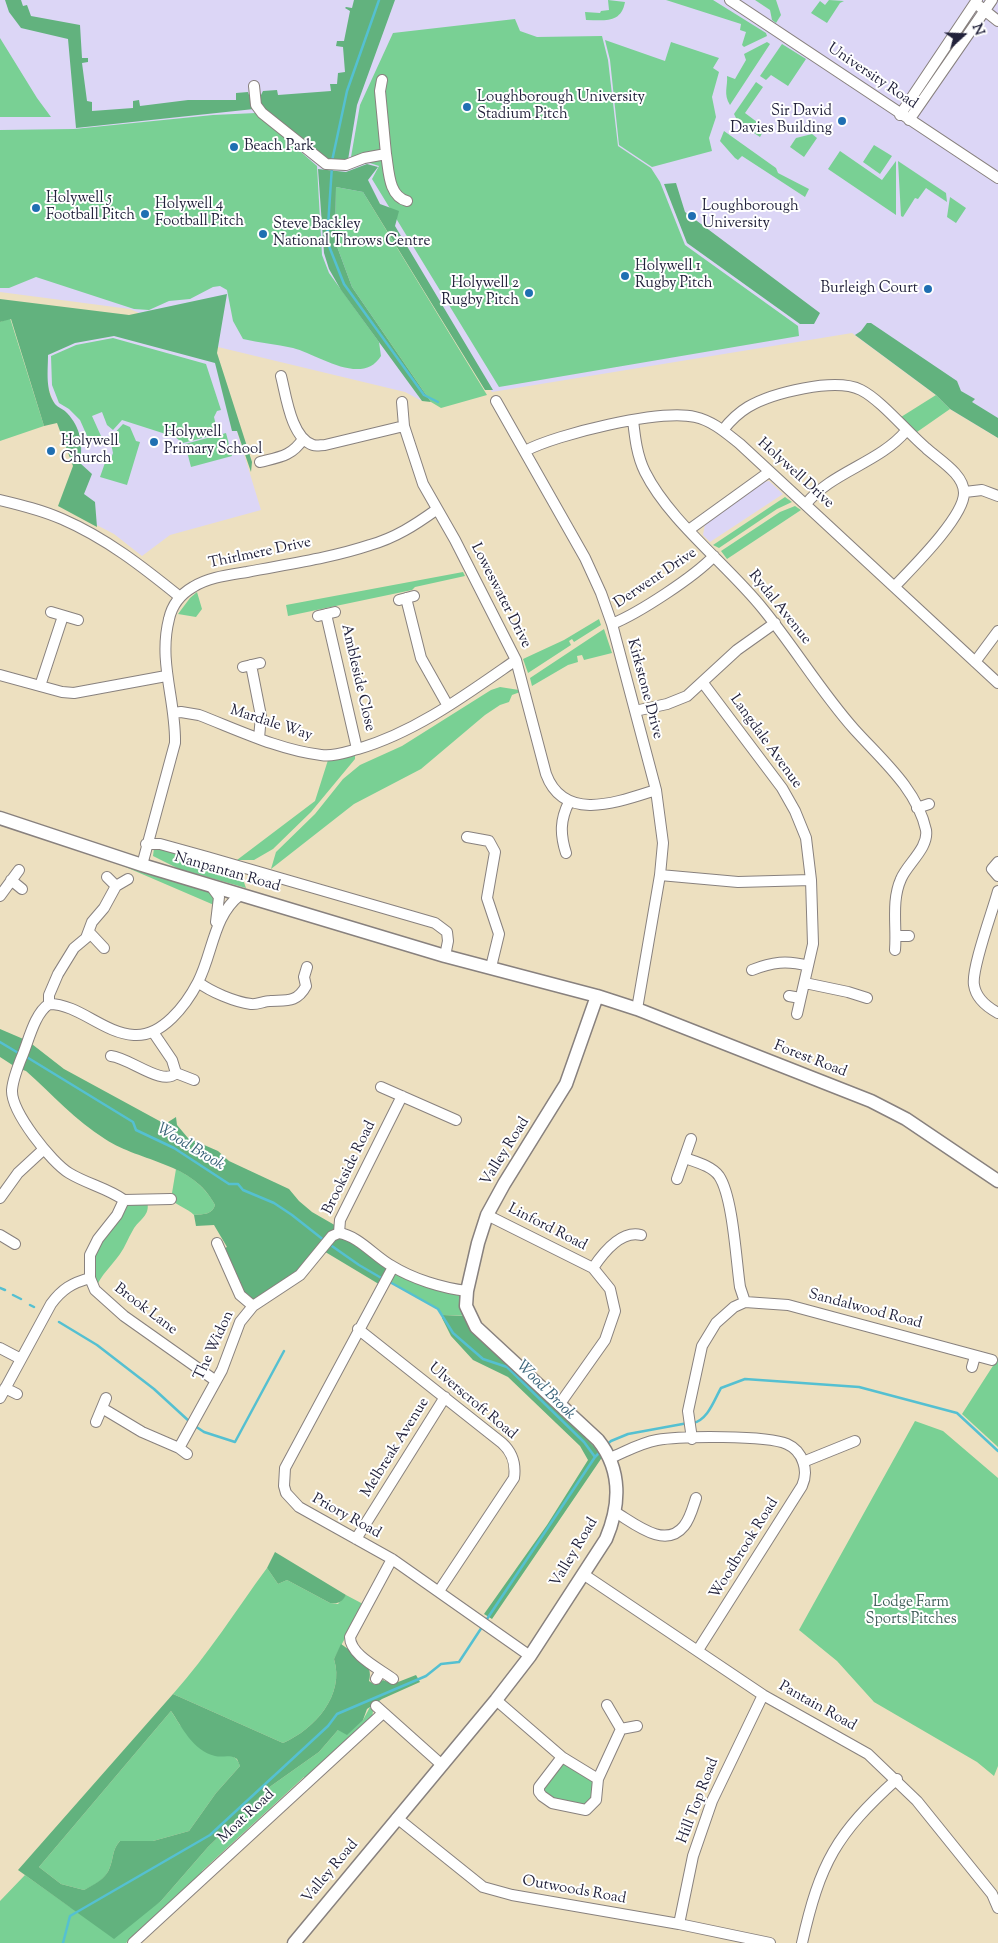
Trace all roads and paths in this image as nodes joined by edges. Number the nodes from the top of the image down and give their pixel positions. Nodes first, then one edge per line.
1 (730, 0) edge
2 (992, 0) edge
3 (976, 2) edge
4 (984, 10) junction
5 (998, 21) edge
6 (382, 80) dead end
7 (254, 86) dead end
8 (905, 117) junction
9 (386, 154) junction
10 (998, 178) edge
11 (407, 201) dead end
12 (280, 381) dead end
13 (496, 401) dead end
14 (402, 402) dead end
15 (633, 420) junction
16 (404, 426) junction
17 (723, 430) junction
18 (906, 431) junction
19 (303, 439) junction
20 (525, 451) junction
21 (260, 462) dead end
22 (770, 472) junction
23 (964, 492) junction
24 (998, 496) edge
25 (0, 500) edge
26 (806, 504) junction
27 (436, 510) junction
28 (690, 529) junction
29 (714, 556) junction
30 (895, 586) junction
31 (180, 597) junction
32 (406, 598) dead end
33 (51, 612) dead end
34 (326, 614) dead end
35 (64, 616) junction
36 (78, 620) dead end
37 (774, 623) junction
38 (612, 624) junction
39 (998, 631) edge
40 (516, 660) junction
41 (975, 662) junction
42 (251, 665) dead end
43 (0, 675) edge
44 (166, 676) junction
45 (703, 683) junction
46 (998, 683) edge
47 (40, 686) junction
48 (448, 706) junction
49 (635, 711) junction
50 (173, 714) junction
51 (259, 738) junction
52 (358, 749) junction
53 (656, 790) junction
54 (569, 802) junction
55 (929, 804) dead end
56 (917, 808) junction
57 (0, 818) edge
58 (468, 837) dead end
59 (146, 844) junction
60 (566, 853) dead end
61 (998, 862) edge
62 (142, 865) junction
63 (20, 870) dead end
64 (660, 875) junction
65 (998, 876) edge
66 (107, 877) dead end
67 (128, 879) dead end
68 (12, 880) junction
69 (811, 880) junction
70 (116, 886) junction
71 (211, 886) junction
72 (22, 889) dead end
73 (998, 891) edge
74 (240, 895) junction
75 (0, 896) edge
76 (89, 932) junction
77 (214, 936) junction
78 (896, 936) junction
79 (909, 936) dead end
80 (104, 948) dead end
81 (895, 950) dead end
82 (445, 956) junction
83 (491, 966) junction
84 (808, 966) junction
85 (307, 967) dead end
86 (752, 970) dead end
87 (198, 982) junction
88 (805, 983) junction
89 (597, 996) junction
90 (789, 996) dead end
91 (800, 998) junction
92 (867, 998) dead end
93 (49, 1004) junction
94 (637, 1009) junction
95 (797, 1014) dead end
96 (998, 1014) edge
97 (153, 1032) junction
98 (117, 1054) dead end
99 (176, 1073) junction
100 (194, 1080) dead end
101 (380, 1087) dead end
102 (402, 1096) junction
103 (456, 1120) dead end
104 (691, 1139) dead end
105 (44, 1149) junction
106 (685, 1158) junction
107 (677, 1179) dead end
108 (998, 1181) edge
109 (0, 1198) edge
110 (171, 1199) dead end
111 (124, 1200) junction
112 (487, 1215) junction
113 (637, 1232) dead end
114 (339, 1233) junction
115 (0, 1235) edge
116 (15, 1244) dead end
117 (222, 1247) dead end
118 (393, 1267) junction
119 (593, 1268) junction
120 (90, 1278) junction
121 (467, 1291) junction
122 (746, 1302) junction
123 (253, 1306) junction
124 (358, 1330) junction
125 (0, 1348) edge
126 (975, 1356) junction
127 (20, 1359) junction
128 (992, 1360) dead end
129 (972, 1367) dead end
130 (216, 1381) junction
131 (2, 1393) edge
132 (17, 1394) dead end
133 (445, 1397) junction
134 (106, 1398) dead end
135 (560, 1404) junction
136 (102, 1408) junction
137 (96, 1422) dead end
138 (690, 1430) junction
139 (858, 1440) dead end
140 (609, 1455) junction
141 (803, 1462) junction
142 (696, 1498) dead end
143 (615, 1512) junction
144 (356, 1539) junction
145 (392, 1559) junction
146 (583, 1574) junction
147 (439, 1590) junction
148 (698, 1650) junction
149 (530, 1656) junction
150 (393, 1679) dead end
151 (763, 1694) junction
152 (496, 1700) junction
153 (608, 1705) dead end
154 (636, 1726) dead end
155 (621, 1728) junction
156 (562, 1757) junction
157 (442, 1765) junction
158 (598, 1779) junction
159 (897, 1779) junction
160 (397, 1818) junction
161 (998, 1908) edge
162 (679, 1924) junction
163 (133, 1943) edge
164 (294, 1943) edge
165 (770, 1943) edge
166 (802, 1943) edge

1 - 8 street, University Road
2 - 4 street
3 - 4 street
3 - 8 street
4 - 5 street
4 - 8 street
6 - 9 street
7 - 9 street
8 - 10 street, University Road
9 - 11 street
12 - 19 street
13 - 20 street, Kirkstone Drive
14 - 16 street, Loweswater Drive
15 - 17 street, Holywell Drive
15 - 20 street, Holywell Drive
15 - 28 street, Rydal Avenue
16 - 19 street
16 - 27 street, Loweswater Drive
17 - 18 street
17 - 22 street, Holywell Drive
18 - 23 street
18 - 26 street
19 - 21 street
20 - 38 street, Kirkstone Drive
22 - 26 street, Holywell Drive
22 - 28 street, Derwent Drive
23 - 24 street
23 - 30 street
25 - 31 street
26 - 30 street, Holywell Drive
27 - 31 street, Thirlmere Drive
27 - 40 street, Loweswater Drive
28 - 29 street, Rydal Avenue
29 - 37 street, Rydal Avenue
29 - 38 street, Derwent Drive
30 - 41 street, Holywell Drive
31 - 44 street
32 - 48 street
33 - 35 street
34 - 52 street, Ambleside Close
35 - 36 street
35 - 47 street
37 - 45 street
37 - 56 street, Rydal Avenue
38 - 49 street, Kirkstone Drive
39 - 41 street
40 - 48 street, Mardale Way
40 - 54 street, Loweswater Drive
41 - 46 street, Holywell Drive
42 - 51 street
43 - 47 street
44 - 47 street
44 - 50 street
45 - 49 street
45 - 69 street, Langdale Avenue
48 - 52 street, Mardale Way
49 - 53 street, Kirkstone Drive
50 - 51 street, Mardale Way
50 - 59 street
51 - 52 street, Mardale Way
53 - 54 street
53 - 64 street, Kirkstone Drive
54 - 60 street
55 - 56 street
56 - 78 street, Rydal Avenue
57 - 62 street, Nanpantan Road
58 - 83 street
59 - 62 street
59 - 82 street, Nanpantan Road
61 - 65 street
62 - 71 street, Nanpantan Road
63 - 68 street
64 - 69 street
64 - 94 street, Kirkstone Drive
66 - 70 street
67 - 70 street
68 - 72 street
68 - 75 street
69 - 84 street, Langdale Avenue
70 - 76 street
71 - 74 street, Nanpantan Road
71 - 77 street
73 - 96 street
74 - 77 street
74 - 82 street, Nanpantan Road
76 - 80 street
76 - 93 street
77 - 87 street
78 - 79 street
78 - 81 street, Rydal Avenue
82 - 83 street, Nanpantan Road
83 - 89 street, Nanpantan Road
84 - 86 street
84 - 88 street, Langdale Avenue
85 - 87 street
87 - 97 street
88 - 91 street, Langdale Avenue
88 - 92 street
89 - 94 street, Forest Road
89 - 112 street, Valley Road
90 - 91 street
91 - 95 street, Langdale Avenue
93 - 97 street
93 - 105 street
94 - 108 street, Forest Road
97 - 99 street
98 - 99 street
99 - 100 street
101 - 102 street
102 - 103 street
102 - 114 street, Brookside Road
104 - 106 street
105 - 109 street
105 - 111 street
106 - 107 street
106 - 122 street
110 - 111 street
111 - 120 street
112 - 119 street, Linford Road
112 - 121 street, Valley Road
113 - 119 street, Linford Road
114 - 118 street, Brookside Road
114 - 123 street, The Widon
115 - 116 street
117 - 123 street
118 - 121 street, Brookside Road
118 - 124 street, Priory Road
119 - 135 street, Linford Road
120 - 127 street
120 - 130 street, Brook Lane
121 - 135 street, Valley Road
122 - 126 street, Sandalwood Road
122 - 138 street
123 - 130 street, The Widon
124 - 133 street, Ulverscroft Road
124 - 144 street, Priory Road
125 - 127 street
126 - 128 street, Sandalwood Road
126 - 129 street
127 - 131 street
130 - 136 street, The Widon
131 - 132 street
133 - 144 street, Melbreak Avenue
133 - 147 street, Ulverscroft Road
134 - 136 street
135 - 140 street, Valley Road
136 - 137 street
138 - 140 street
138 - 141 street
139 - 141 street
140 - 143 street, Valley Road
141 - 148 street, Woodbrook Road
142 - 143 street
143 - 146 street, Valley Road
144 - 145 street, Priory Road
145 - 147 street, Priory Road
145 - 150 street
146 - 148 street, Pantain Road
146 - 149 street, Valley Road
147 - 149 street, Priory Road
148 - 151 street, Pantain Road
149 - 152 street, Valley Road
151 - 159 street, Pantain Road
151 - 162 street, Hill Top Road
152 - 156 street
152 - 157 street, Valley Road
153 - 155 street
154 - 155 street
155 - 158 street
156 - 158 street
156 - 158 street
157 - 160 street, Valley Road
157 - 163 street, Moat Road
159 - 161 street, Pantain Road
159 - 166 street
160 - 162 street, Outwoods Road
160 - 164 street, Valley Road
162 - 165 street, Outwoods Road

